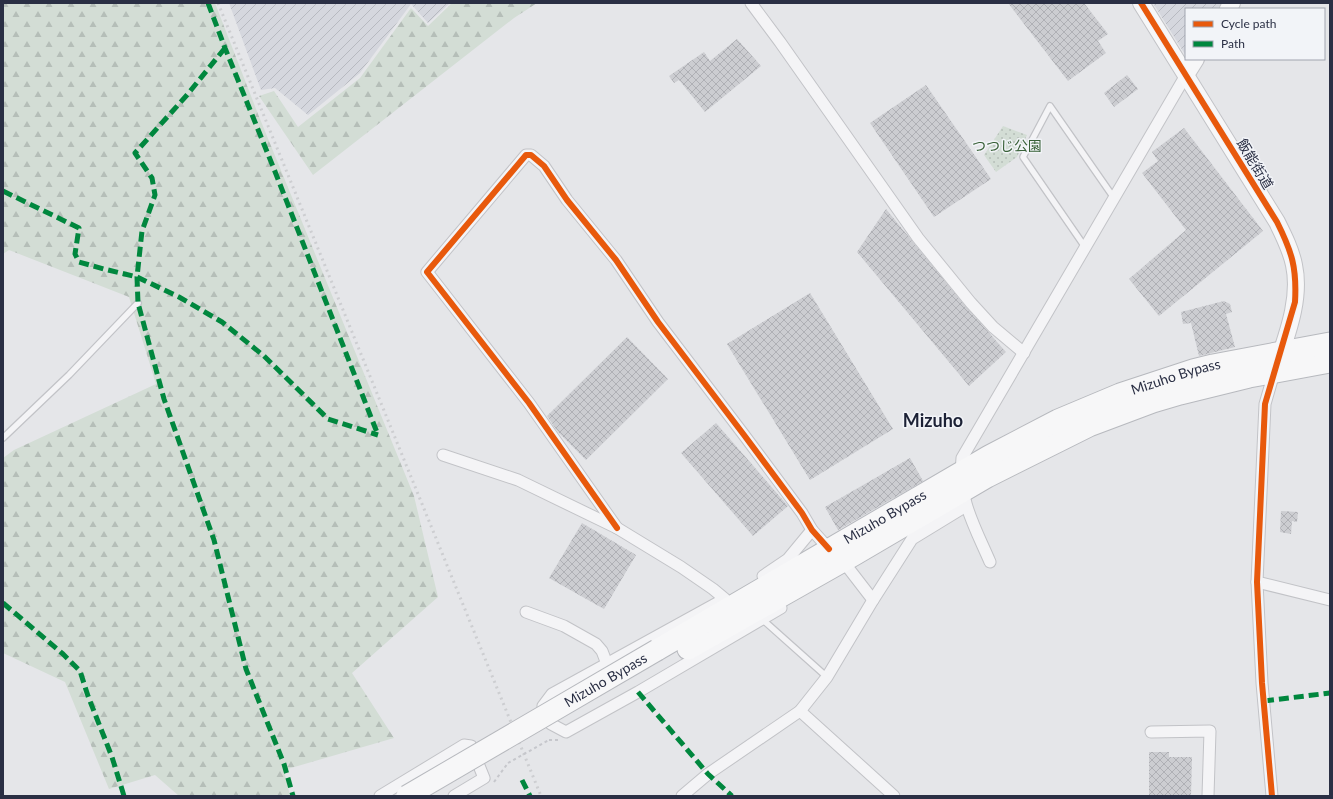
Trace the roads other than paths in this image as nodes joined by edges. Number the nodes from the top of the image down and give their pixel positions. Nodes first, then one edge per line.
1 (751, 3) edge
2 (1141, 3) edge
3 (1195, 60) edge
4 (1186, 75) junction
5 (1114, 198) junction
6 (1085, 248) junction
7 (138, 303) dead end
8 (1330, 343) edge
9 (1281, 352) junction
10 (1024, 353) junction
11 (1330, 362) edge
12 (1274, 373) junction
13 (3, 438) edge
14 (443, 454) dead end
15 (963, 490) junction
16 (617, 528) junction
17 (812, 530) junction
18 (829, 549) junction
19 (850, 560) junction
20 (990, 562) dead end
21 (1257, 582) junction
22 (725, 599) junction
23 (873, 600) junction
24 (1330, 600) edge
25 (526, 612) dead end
26 (762, 619) junction
27 (660, 656) junction
28 (607, 664) junction
29 (827, 677) junction
30 (800, 711) junction
31 (1150, 732) dead end
32 (380, 796) edge
33 (407, 796) edge
34 (434, 796) edge
35 (454, 796) edge
36 (682, 796) edge
37 (894, 796) edge
38 (1208, 796) edge
39 (1272, 796) edge

1 - 10 street
2 - 4 street, 飯能街道
3 - 4 street
4 - 5 street
4 - 9 street, 飯能街道
5 - 6 street
5 - 6 lane
6 - 10 street
7 - 13 lane
8 - 9 highway, Mizuho Bypass
9 - 12 street, 飯能街道
9 - 15 highway, Mizuho Bypass
10 - 15 street
11 - 12 highway, Mizuho Bypass
12 - 15 highway, Mizuho Bypass
12 - 21 street
14 - 16 street
15 - 18 highway, Mizuho Bypass
15 - 19 highway, Mizuho Bypass
15 - 20 street
15 - 23 street
16 - 17 street
16 - 22 street
17 - 18 street
17 - 22 street
18 - 27 highway, Mizuho Bypass
19 - 23 street
19 - 26 street
19 - 27 highway, Mizuho Bypass
21 - 24 street
21 - 39 street
22 - 28 street
23 - 29 street
25 - 28 street
26 - 28 street
26 - 29 lane
27 - 33 highway, Mizuho Bypass, bridge
27 - 34 highway, Mizuho Bypass
29 - 30 street
30 - 36 street
30 - 37 street
31 - 38 street
32 - 35 street

